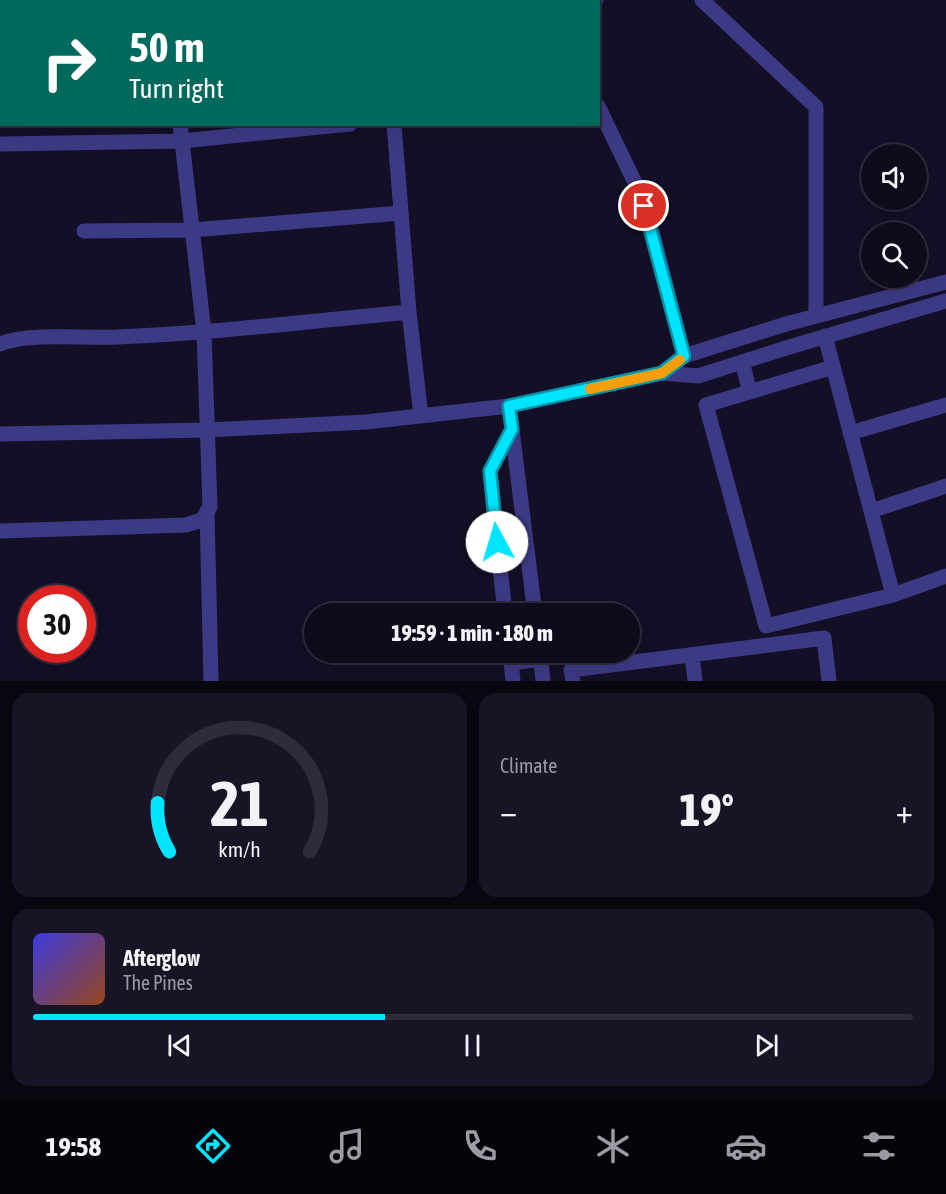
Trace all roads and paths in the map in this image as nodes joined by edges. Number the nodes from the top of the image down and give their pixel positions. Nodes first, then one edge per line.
1 (702, 0) edge
2 (600, 110) edge
3 (180, 126) edge
4 (330, 126) edge
5 (394, 126) edge
6 (182, 141) junction
7 (0, 144) edge
8 (401, 213) junction
9 (192, 230) junction
10 (84, 231) dead end
11 (946, 282) edge
12 (946, 301) edge
13 (409, 312) junction
14 (816, 316) junction
15 (204, 332) junction
16 (825, 336) junction
17 (0, 344) edge
18 (684, 356) junction
19 (742, 362) junction
20 (833, 367) junction
21 (662, 373) junction
22 (750, 392) junction
23 (946, 405) edge
24 (509, 406) junction
25 (421, 416) junction
26 (512, 429) junction
27 (208, 430) junction
28 (850, 433) junction
29 (0, 434) edge
30 (946, 486) edge
31 (207, 511) junction
32 (871, 511) junction
33 (0, 531) edge
34 (946, 576) edge
35 (893, 595) junction
36 (504, 603) edge
37 (534, 603) edge
38 (692, 655) junction
39 (511, 663) edge
40 (541, 663) edge
41 (211, 681) edge
42 (513, 681) edge
43 (543, 681) edge
44 (573, 681) edge
45 (695, 681) edge
46 (829, 681) edge

1 - 14 street
2 - 18 street
3 - 6 street
4 - 6 street
5 - 8 street
6 - 7 street
6 - 9 street
8 - 9 street
8 - 13 street
9 - 10 street
9 - 15 street
11 - 14 street
12 - 16 street
13 - 15 street
13 - 25 street
14 - 18 street
15 - 17 street
15 - 27 street
16 - 19 street
16 - 20 street
18 - 21 street
19 - 21 street
19 - 22 street
20 - 22 street
20 - 28 street
21 - 24 street
22 - 35 street
23 - 28 street
24 - 25 street
24 - 26 street
25 - 27 street
26 - 36 street
26 - 37 street
27 - 29 street
27 - 31 street
28 - 32 street
30 - 32 street
31 - 33 street
31 - 41 street
32 - 35 street
34 - 35 street
38 - 44 street
38 - 45 street
38 - 46 street
39 - 42 street
40 - 43 street

